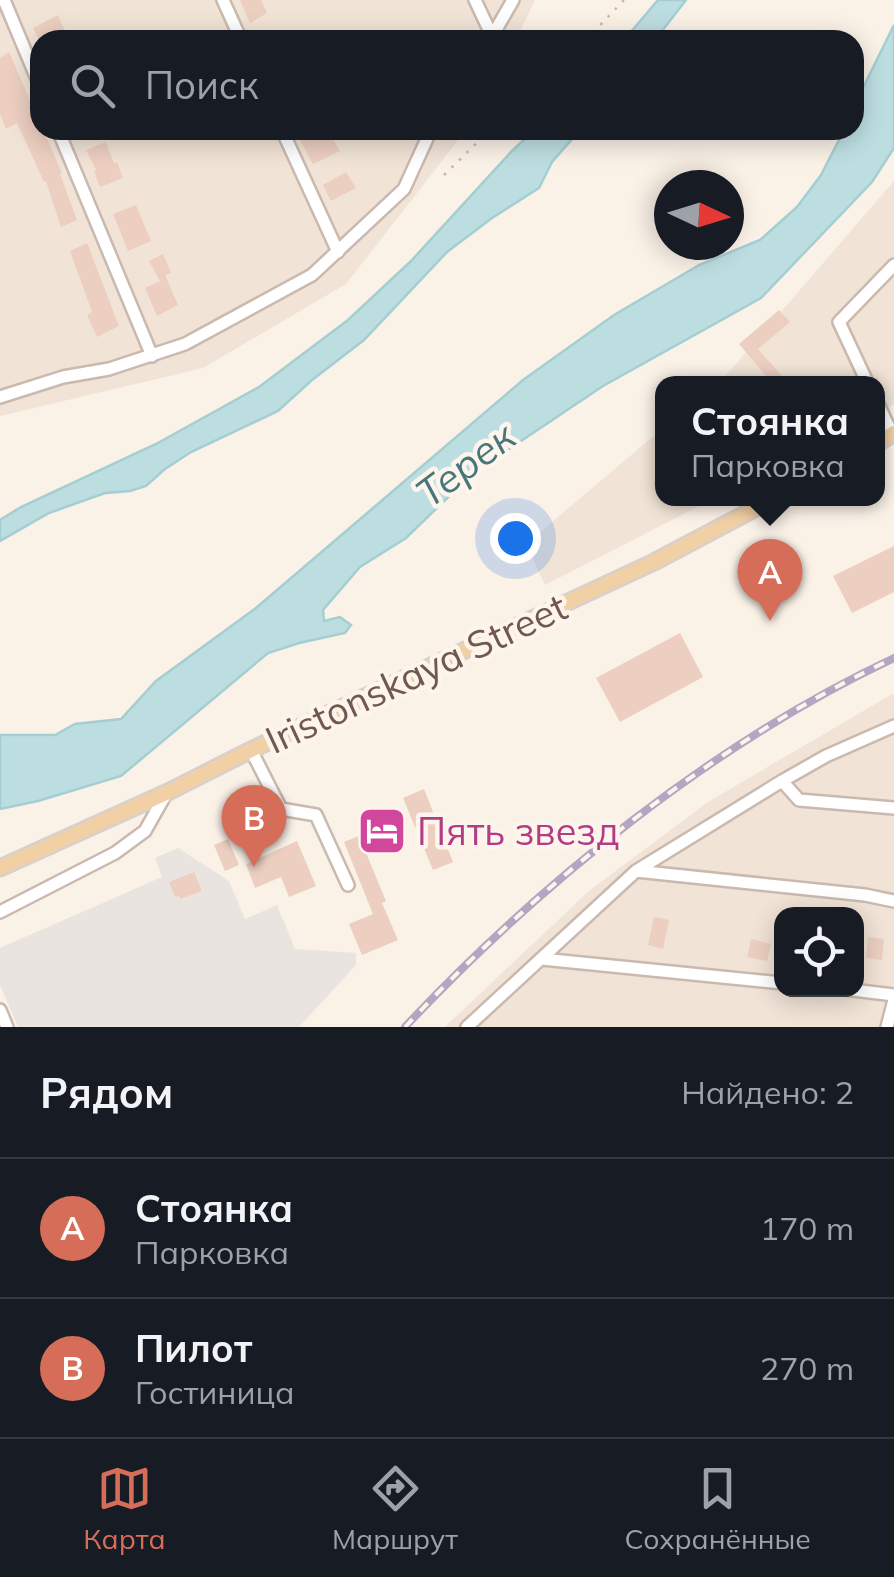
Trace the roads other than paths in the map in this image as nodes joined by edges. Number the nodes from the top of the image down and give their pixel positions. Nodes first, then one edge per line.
1 (4, 0) edge
2 (223, 0) edge
3 (474, 0) edge
4 (513, 0) edge
5 (236, 30) edge
6 (487, 30) edge
7 (496, 30) edge
8 (30, 62) edge
9 (62, 140) edge
10 (287, 140) edge
11 (426, 140) edge
12 (338, 252) junction
13 (894, 265) edge
14 (152, 356) junction
15 (864, 376) edge
16 (0, 397) edge
17 (760, 506) edge
18 (894, 726) edge
19 (252, 750) junction
20 (782, 781) junction
21 (168, 792) junction
22 (894, 808) edge
23 (0, 868) edge
24 (636, 871) junction
25 (348, 885) dead end
26 (894, 901) edge
27 (0, 912) edge
28 (542, 958) junction
29 (774, 982) edge
30 (864, 993) edge
31 (894, 997) edge
32 (0, 1010) edge
33 (7, 1027) edge
34 (467, 1027) edge
35 (887, 1027) edge

1 - 8 street
2 - 5 street
3 - 6 street
4 - 7 street
9 - 14 street
10 - 12 street
11 - 12 street
12 - 14 street
13 - 15 street
14 - 16 street
17 - 19 main road, Iristonskaya Street
18 - 20 street
19 - 21 main road, Iristonskaya Street
19 - 25 street
20 - 22 street
20 - 24 street
21 - 23 main road, Iristonskaya Street
21 - 27 street
24 - 26 street
24 - 28 street
28 - 29 street
28 - 34 street
30 - 31 street
31 - 35 street
32 - 33 street

